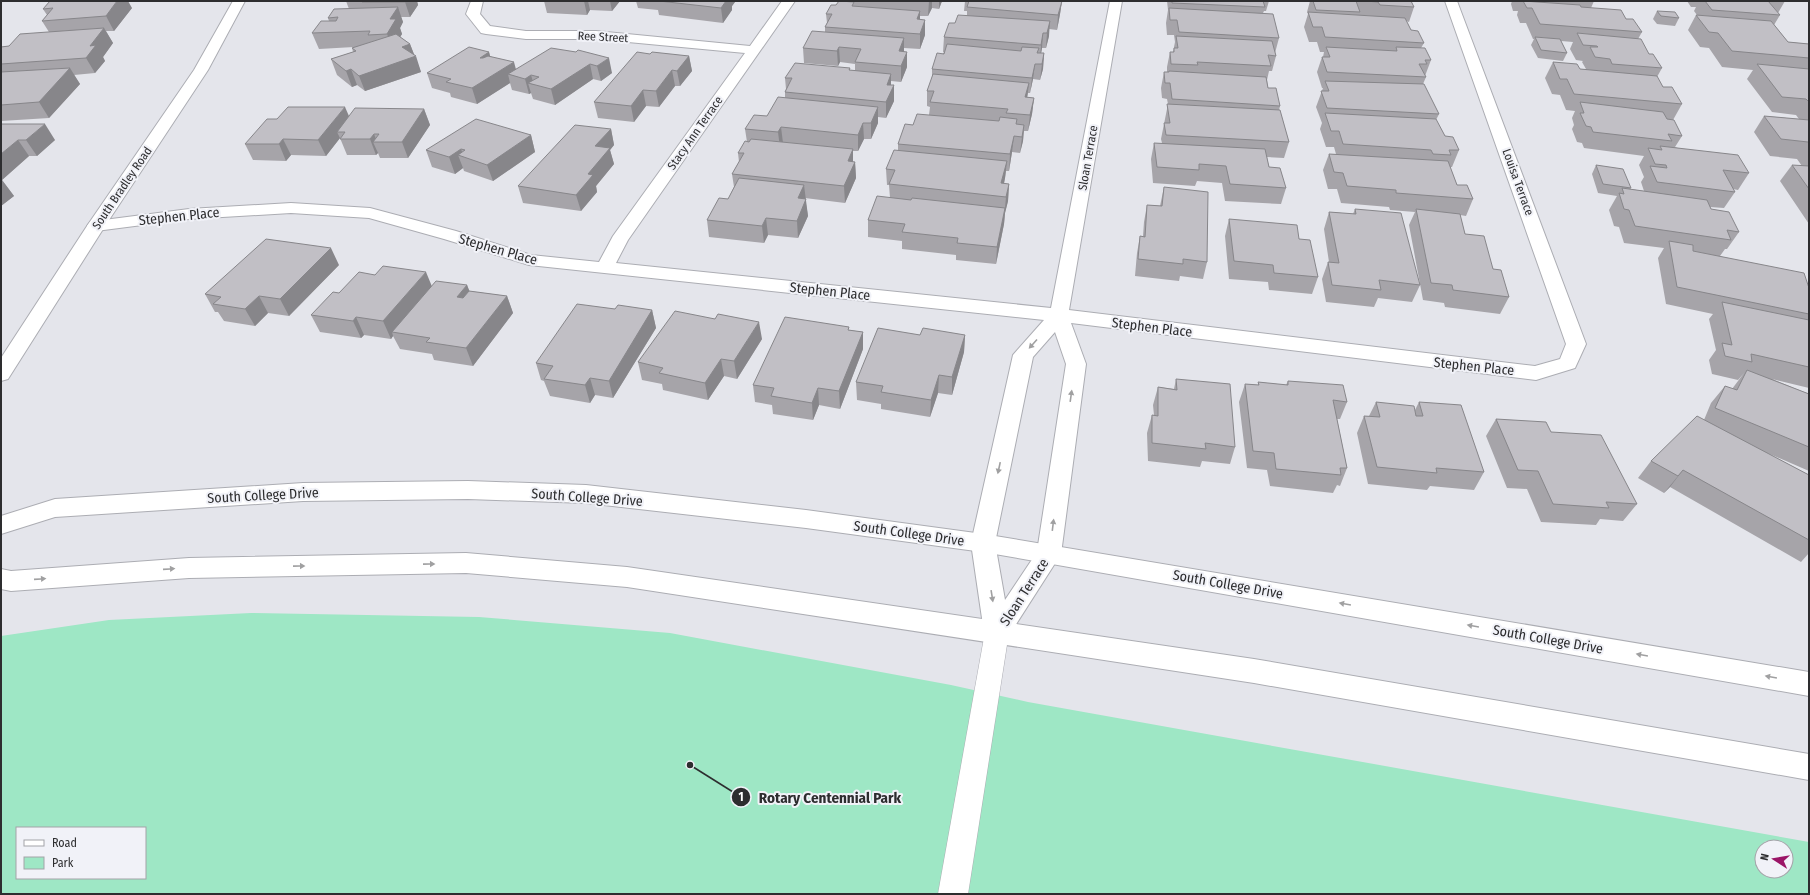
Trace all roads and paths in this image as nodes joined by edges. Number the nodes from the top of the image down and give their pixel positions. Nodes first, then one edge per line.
1 (239, 1) edge
2 (477, 1) edge
3 (789, 1) edge
4 (1116, 1) edge
5 (1451, 1) edge
6 (754, 50) junction
7 (96, 226) junction
8 (605, 267) junction
9 (1059, 316) junction
10 (1568, 363) joint
11 (1, 374) edge
12 (1, 525) edge
13 (983, 543) junction
14 (1050, 554) junction
15 (1, 579) edge
16 (998, 632) junction
17 (1809, 684) edge
18 (1809, 767) edge
19 (953, 894) edge

1 - 7 street, South Bradley Road
2 - 6 street, Ree Street
3 - 6 street, Stacy Ann Terrace
4 - 9 street, Sloan Terrace
5 - 10 street, Louisa Terrace
6 - 8 street, Stacy Ann Terrace
7 - 8 street, Stephen Place
7 - 11 street, South Bradley Road
8 - 9 street, Stephen Place
9 - 10 street, Stephen Place
9 -> 13 street, Sloan Terrace
14 -> 9 street, Sloan Terrace
12 - 13 street, South College Drive
13 - 14 street, South College Drive
13 -> 16 street, Sloan Terrace
14 - 16 street, Sloan Terrace
17 -> 14 street, South College Drive
15 -> 16 street
16 - 18 street
16 - 19 lane

